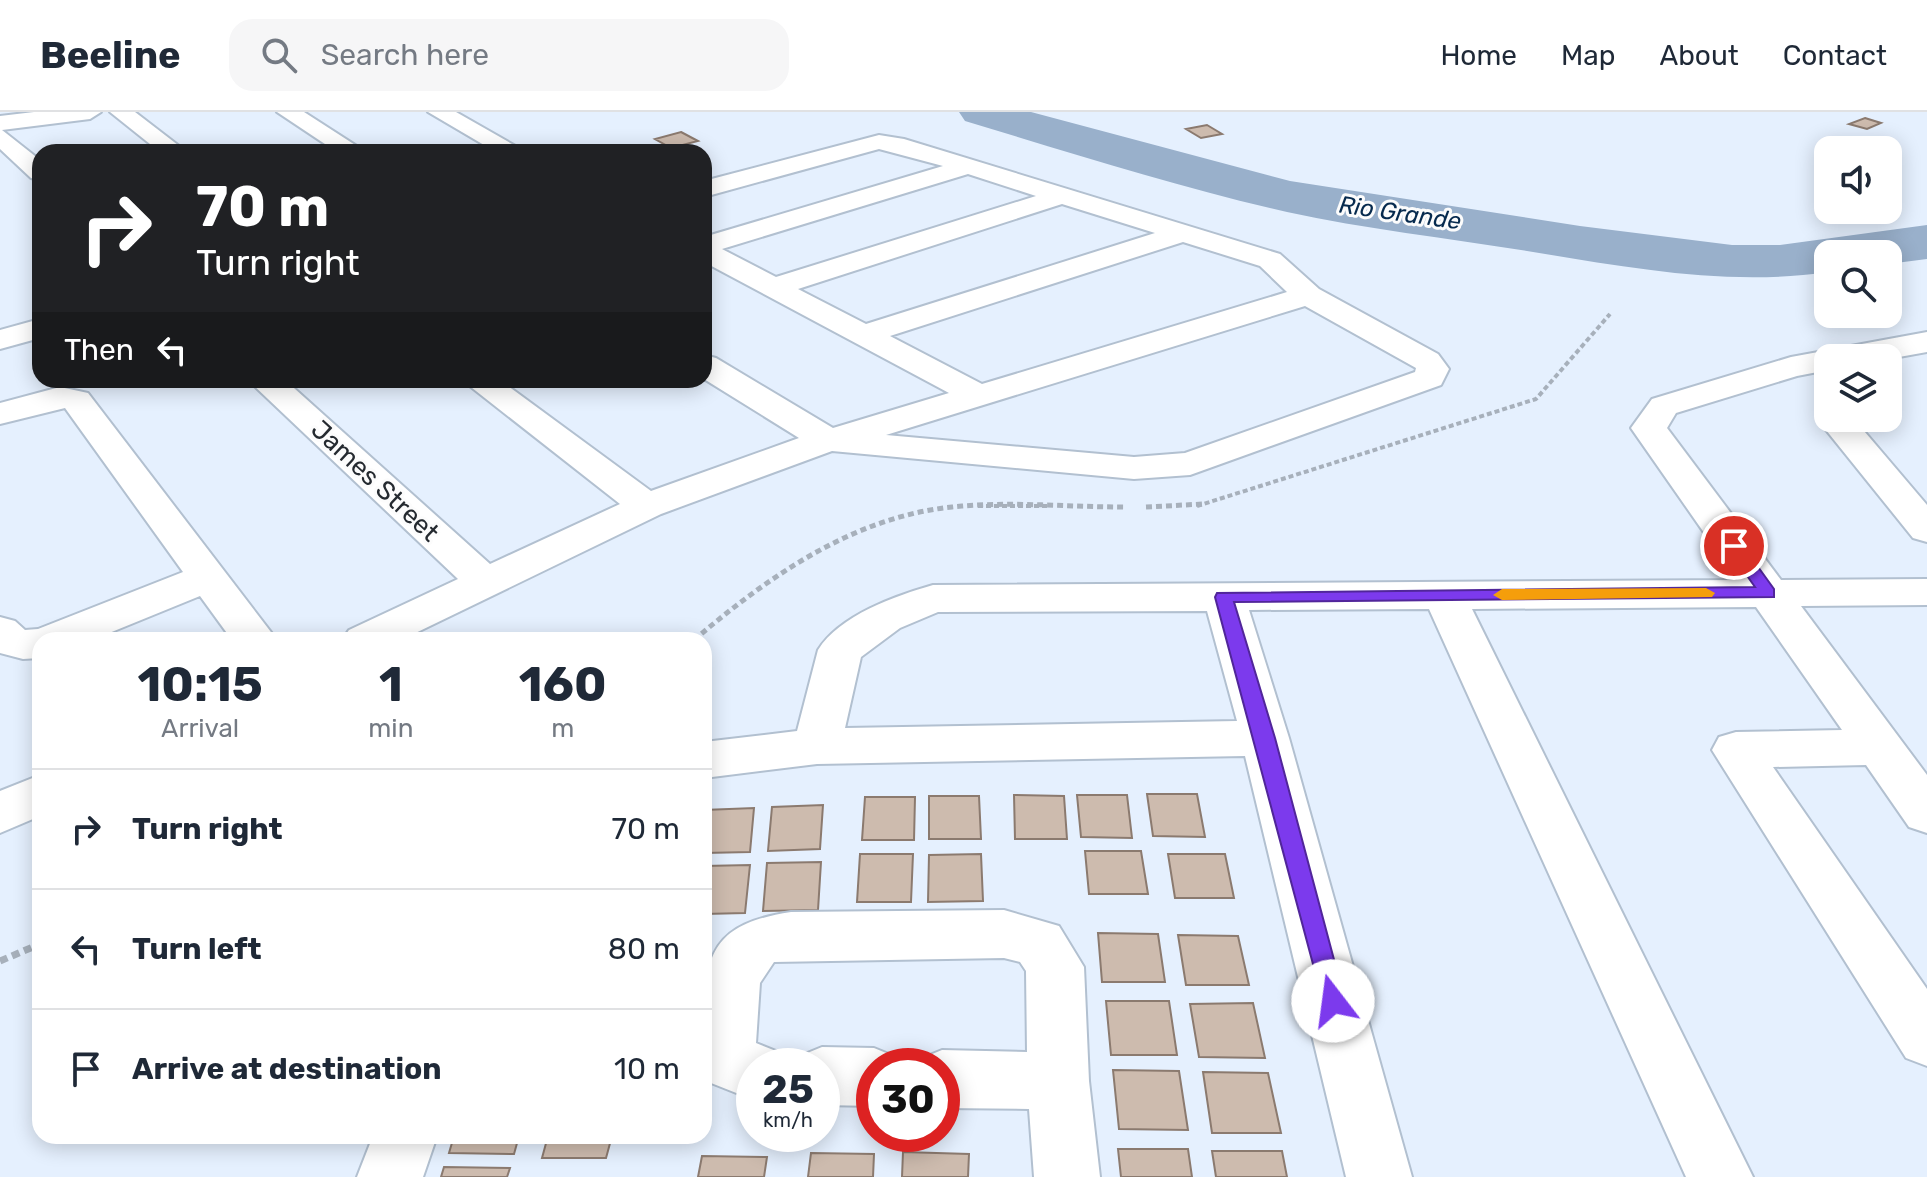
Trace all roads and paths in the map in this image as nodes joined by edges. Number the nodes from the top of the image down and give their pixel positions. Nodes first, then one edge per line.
1 (90, 112) edge
2 (121, 112) edge
3 (288, 112) edge
4 (439, 112) edge
5 (0, 123) edge
6 (0, 136) edge
7 (164, 144) edge
8 (341, 144) edge
9 (499, 144) edge
10 (32, 166) edge
11 (967, 167) junction
12 (712, 187) edge
13 (1061, 196) junction
14 (1183, 233) junction
15 (712, 246) edge
16 (712, 252) edge
17 (774, 287) junction
18 (1308, 295) junction
19 (865, 334) junction
20 (1927, 342) edge
21 (1902, 347) edge
22 (1814, 363) edge
23 (1791, 367) junction
24 (712, 370) edge
25 (274, 388) edge
26 (490, 388) edge
27 (1814, 394) edge
28 (978, 395) junction
29 (0, 414) edge
30 (1846, 432) edge
31 (827, 440) junction
32 (647, 506) junction
33 (1927, 530) edge
34 (207, 578) junction
35 (485, 582) junction
36 (1927, 592) edge
37 (1768, 593) junction
38 (1444, 595) junction
39 (1224, 597) junction
40 (0, 631) edge
41 (71, 632) edge
42 (249, 632) edge
43 (381, 632) edge
44 (32, 645) edge
45 (1265, 738) junction
46 (817, 746) junction
47 (1879, 747) junction
48 (712, 759) edge
49 (32, 798) edge
50 (0, 813) edge
51 (1927, 813) edge
52 (32, 947) edge
53 (0, 961) edge
54 (1927, 1039) edge
55 (736, 1064) edge
56 (960, 1079) edge
57 (1058, 1081) junction
58 (402, 1144) edge
59 (390, 1177) edge
60 (1067, 1177) edge
61 (1379, 1177) edge
62 (1720, 1177) edge

1 - 5 street
2 - 7 street
3 - 8 street
4 - 9 street
6 - 10 street
11 - 12 street
11 - 13 street
11 - 15 street
13 - 14 street
13 - 17 street
14 - 18 street
14 - 19 street
16 - 17 street
17 - 19 street
18 - 28 street
18 - 31 street
19 - 28 street
20 - 21 street
22 - 23 street
23 - 27 street
23 - 37 street
24 - 31 street
25 - 35 street, James Street
26 - 32 street
28 - 31 street
29 - 34 street
30 - 33 street
31 - 32 street
32 - 35 street
34 - 41 street
34 - 42 street
35 - 43 street
36 - 37 street
37 - 38 street
37 - 47 street
38 - 39 street
38 - 62 street
39 - 45 street
39 - 46 street
40 - 44 street
45 - 46 street
45 - 61 street
46 - 48 street
47 - 51 street
47 - 54 street
49 - 50 street
52 - 53 path
55 - 57 street
56 - 57 street
57 - 60 street
58 - 59 street

